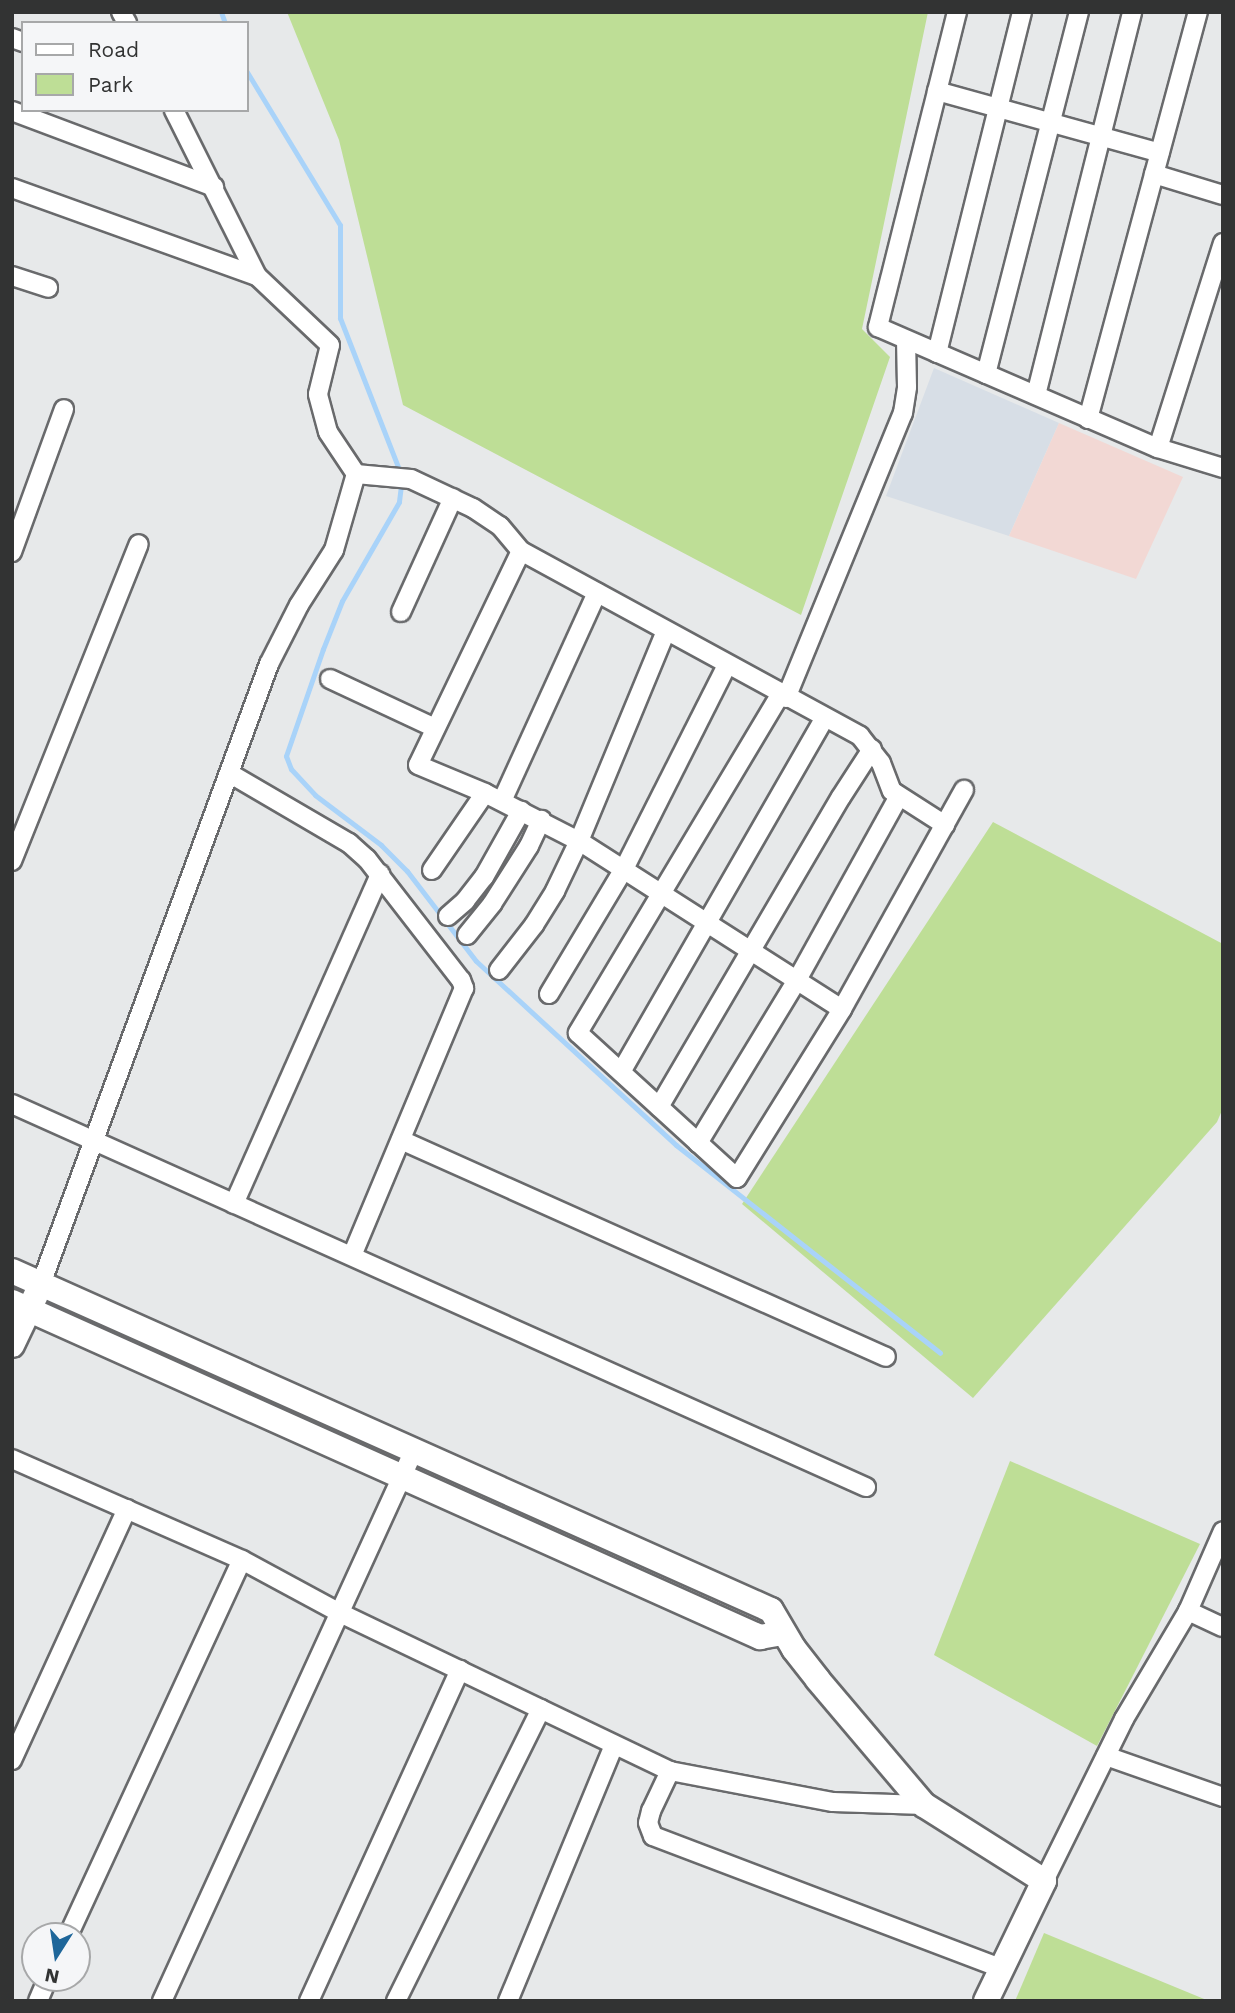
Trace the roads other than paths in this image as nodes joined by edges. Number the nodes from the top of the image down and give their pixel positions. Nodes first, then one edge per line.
1 (957, 12) edge
2 (1022, 12) edge
3 (1079, 12) edge
4 (1132, 12) edge
5 (1198, 12) edge
6 (937, 90) junction
7 (999, 108) junction
8 (12, 111) edge
9 (175, 112) edge
10 (1051, 123) junction
11 (1100, 138) junction
12 (1160, 153) junction
13 (1154, 174) junction
14 (214, 187) junction
15 (12, 188) edge
16 (1223, 195) edge
17 (1223, 243) edge
18 (12, 276) edge
19 (257, 276) junction
20 (48, 288) dead end
21 (906, 340) junction
22 (937, 353) junction
23 (986, 374) junction
24 (1036, 395) junction
25 (64, 410) dead end
26 (1088, 419) junction
27 (1158, 449) junction
28 (1223, 468) edge
29 (356, 474) junction
30 (453, 498) junction
31 (139, 544) dead end
32 (522, 551) junction
33 (12, 552) edge
34 (597, 593) junction
35 (401, 612) dead end
36 (666, 631) junction
37 (727, 665) junction
38 (330, 679) dead end
39 (783, 696) junction
40 (824, 719) junction
41 (435, 728) junction
42 (872, 749) junction
43 (229, 773) junction
44 (964, 790) dead end
45 (485, 793) junction
46 (898, 798) junction
47 (502, 801) junction
48 (522, 811) junction
49 (541, 820) junction
50 (945, 825) junction
51 (579, 841) junction
52 (14, 853) edge
53 (625, 867) junction
54 (432, 870) dead end
55 (380, 874) junction
56 (663, 891) junction
57 (447, 916) dead end
58 (706, 920) junction
59 (467, 935) dead end
60 (751, 949) junction
61 (499, 970) dead end
62 (797, 980) junction
63 (549, 994) dead end
64 (842, 1009) junction
65 (621, 1072) junction
66 (12, 1104) edge
67 (659, 1107) junction
68 (94, 1140) junction
69 (401, 1140) junction
70 (698, 1143) junction
71 (234, 1203) junction
72 (352, 1256) junction
73 (12, 1271) edge
74 (41, 1284) junction
75 (21, 1306) edge
76 (12, 1345) edge
77 (886, 1357) dead end
78 (414, 1450) junction
79 (12, 1459) edge
80 (400, 1476) junction
81 (866, 1487) dead end
82 (127, 1509) junction
83 (1223, 1531) edge
84 (242, 1560) junction
85 (1188, 1611) junction
86 (338, 1612) junction
87 (1223, 1627) edge
88 (783, 1633) junction
89 (460, 1670) junction
90 (541, 1709) junction
91 (614, 1745) junction
92 (1106, 1756) junction
93 (12, 1760) edge
94 (670, 1771) junction
95 (1223, 1797) edge
96 (924, 1805) junction
97 (1044, 1881) junction
98 (74, 1922) edge
99 (1001, 1968) junction
100 (162, 2001) edge
101 (309, 2001) edge
102 (396, 2001) edge
103 (508, 2001) edge
104 (986, 2001) edge

1 - 6 street
2 - 7 street
3 - 10 street
4 - 11 street
5 - 12 street
6 - 7 street
6 - 21 street
7 - 10 street
7 - 22 street
8 - 14 street
9 - 14 street
10 - 11 street
10 - 23 street
11 - 12 street
11 - 24 street
12 - 13 street
13 - 16 street
13 - 26 street
14 - 19 street
15 - 19 street
17 - 27 street
18 - 20 street
19 - 29 street
21 - 22 street
21 - 39 street
22 - 23 street
23 - 24 street
24 - 26 street
25 - 33 street
26 - 27 street
27 - 28 street
29 - 30 street
29 - 43 street
30 - 32 street
30 - 35 street
31 - 52 street
32 - 34 street
32 - 41 street
34 - 36 street
34 - 47 street
36 - 37 street
36 - 51 street
37 - 39 street
37 - 53 street
38 - 41 street
39 - 40 street
39 - 56 street
40 - 42 street
40 - 58 street
41 - 45 street
42 - 46 street
42 - 60 street
43 - 55 street
43 - 68 street
44 - 50 street
45 - 47 street
45 - 54 street
46 - 50 street
46 - 62 street
47 - 48 street
48 - 49 street
48 - 57 street
49 - 51 street
49 - 59 street
50 - 64 street
51 - 53 street
51 - 61 street
53 - 56 street
53 - 63 street
55 - 69 street
55 - 71 street
56 - 58 street
56 - 65 street
58 - 60 street
58 - 65 street
60 - 62 street
60 - 67 street
62 - 64 street
62 - 70 street
64 - 70 street
65 - 67 street
66 - 68 street
67 - 70 street
68 - 71 street
68 - 74 street
69 - 72 street
69 - 77 street
71 - 72 street
72 - 81 street
73 - 74 street
74 - 75 street
74 - 78 street
75 - 76 street
75 - 80 street
78 - 80 street
78 - 88 street
79 - 82 street
80 - 86 street
80 - 88 street
82 - 84 street
82 - 93 street
83 - 85 street
84 - 86 street
84 - 98 street
85 - 87 street
85 - 92 street
86 - 89 street
86 - 100 street
88 - 96 street
89 - 90 street
89 - 101 street
90 - 91 street
90 - 102 street
91 - 94 street
91 - 103 street
92 - 95 street
92 - 97 street
94 - 96 street
94 - 99 street
96 - 97 street
97 - 99 street
99 - 104 street

